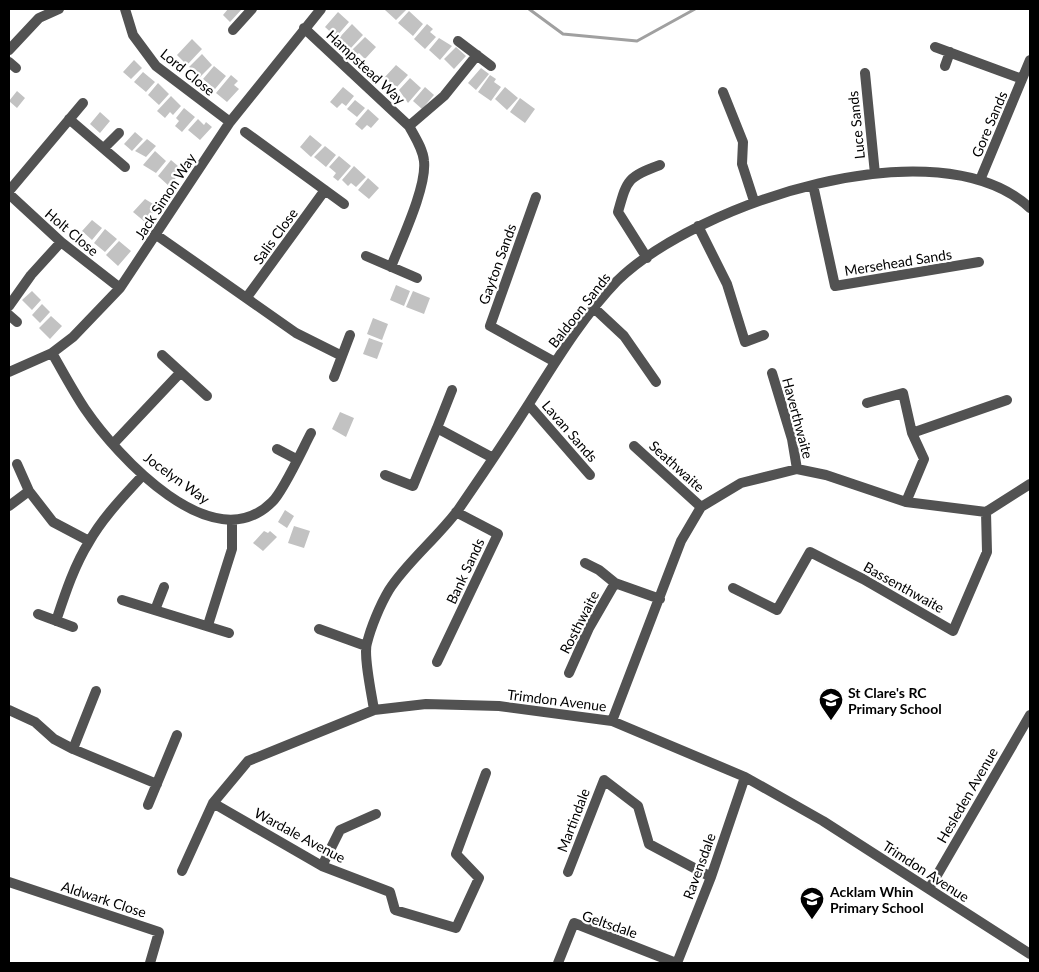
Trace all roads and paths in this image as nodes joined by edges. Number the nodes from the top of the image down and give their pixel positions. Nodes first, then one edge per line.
1 (59, 9) edge
2 (125, 9) edge
3 (252, 9) edge
4 (321, 9) edge
5 (304, 28) junction
6 (233, 30) dead end
7 (458, 41) dead end
8 (935, 47) dead end
9 (9, 50) edge
10 (950, 52) junction
11 (476, 55) junction
12 (1030, 60) edge
13 (491, 66) dead end
14 (945, 66) dead end
15 (864, 74) dead end
16 (1022, 79) junction
17 (723, 92) dead end
18 (83, 102) dead end
19 (69, 119) junction
20 (230, 122) junction
21 (409, 126) junction
22 (245, 132) dead end
23 (118, 133) dead end
24 (104, 148) junction
25 (660, 166) dead end
26 (125, 167) dead end
27 (875, 174) junction
28 (980, 180) junction
29 (813, 185) junction
30 (325, 190) junction
31 (9, 192) edge
32 (536, 197) dead end
33 (754, 201) junction
34 (344, 204) dead end
35 (1030, 208) edge
36 (698, 226) junction
37 (155, 234) junction
38 (60, 242) junction
39 (366, 256) dead end
40 (647, 258) junction
41 (979, 262) dead end
42 (391, 267) junction
43 (417, 278) dead end
44 (120, 288) junction
45 (247, 297) junction
46 (9, 306) edge
47 (594, 308) junction
48 (9, 315) edge
49 (18, 322) dead end
50 (350, 335) dead end
51 (764, 335) dead end
52 (52, 353) junction
53 (162, 355) dead end
54 (340, 356) junction
55 (555, 362) junction
56 (9, 372) edge
57 (180, 372) junction
58 (772, 374) dead end
59 (334, 376) dead end
60 (656, 382) dead end
61 (452, 390) dead end
62 (207, 396) dead end
63 (1008, 400) dead end
64 (867, 403) dead end
65 (529, 405) junction
66 (437, 428) junction
67 (311, 432) dead end
68 (912, 433) junction
69 (113, 444) junction
70 (634, 446) dead end
71 (277, 449) dead end
72 (493, 458) junction
73 (296, 459) junction
74 (17, 464) dead end
75 (797, 469) junction
76 (143, 475) junction
77 (385, 475) dead end
78 (590, 475) dead end
79 (1030, 484) edge
80 (29, 491) junction
81 (906, 502) junction
82 (9, 506) edge
83 (701, 507) junction
84 (456, 512) junction
85 (986, 512) junction
86 (232, 521) junction
87 (89, 541) junction
88 (586, 563) dead end
89 (615, 583) junction
90 (164, 587) dead end
91 (733, 588) dead end
92 (660, 599) junction
93 (122, 600) dead end
94 (155, 610) junction
95 (38, 614) dead end
96 (56, 621) junction
97 (208, 626) junction
98 (73, 627) dead end
99 (320, 629) dead end
100 (230, 634) dead end
101 (366, 646) junction
102 (437, 662) dead end
103 (569, 673) dead end
104 (96, 691) dead end
105 (9, 710) edge
106 (374, 710) junction
107 (1030, 715) edge
108 (612, 721) junction
109 (178, 735) dead end
110 (73, 749) junction
111 (486, 773) dead end
112 (745, 777) junction
113 (157, 784) junction
114 (213, 803) junction
115 (148, 805) dead end
116 (376, 814) dead end
117 (322, 866) junction
118 (182, 871) dead end
119 (568, 872) dead end
120 (711, 877) junction
121 (9, 882) edge
122 (928, 889) junction
123 (1030, 954) edge
124 (150, 963) edge
125 (558, 963) edge
126 (676, 963) edge

1 - 9 street
2 - 20 street, Lord Close
3 - 6 street
4 - 5 street, Jack Simon Way
5 - 20 street, Jack Simon Way
5 - 21 street, Hampstead Way
7 - 11 street
8 - 10 street, Gore Sands
10 - 14 street
10 - 16 street, Gore Sands
11 - 13 street
11 - 21 street
12 - 16 street, Gore Sands
15 - 27 street, Luce Sands
16 - 28 street, Gore Sands
17 - 33 street
18 - 19 street
19 - 24 street
19 - 31 street
20 - 37 street, Jack Simon Way
21 - 42 street, Hampstead Way
22 - 30 street
23 - 24 street
24 - 26 street
25 - 40 street
27 - 28 street, Baldoon Sands
27 - 29 street, Baldoon Sands
28 - 35 street, Baldoon Sands
29 - 33 street, Baldoon Sands
29 - 41 street, Mersehead Sands
30 - 34 street
30 - 45 street, Salis Close
31 - 38 street, Holt Close
32 - 55 street, Gayton Sands
33 - 36 street, Baldoon Sands
36 - 40 street, Baldoon Sands
36 - 51 street
37 - 44 street, Jack Simon Way
37 - 45 street
38 - 44 street, Holt Close
38 - 46 street
39 - 42 street
40 - 47 street, Baldoon Sands
42 - 43 street
44 - 52 street, Jack Simon Way
45 - 54 street
47 - 55 street, Baldoon Sands
47 - 60 street
48 - 49 street
50 - 54 street
52 - 56 street, Jack Simon Way
52 - 69 street, Jocelyn Way
53 - 57 street
54 - 59 street
55 - 65 street, Baldoon Sands
57 - 62 street
57 - 69 street
58 - 75 street, Haverthwaite
61 - 66 street
63 - 68 street
64 - 68 street
65 - 72 street, Baldoon Sands
65 - 78 street, Lavan Sands
66 - 72 street
66 - 77 street
67 - 73 street, Jocelyn Way
68 - 81 street
69 - 76 street, Jocelyn Way
70 - 83 street, Seathwaite
71 - 73 street
72 - 84 street, Baldoon Sands
73 - 86 street, Jocelyn Way
74 - 80 street
75 - 81 street
75 - 83 street
76 - 86 street, Jocelyn Way
76 - 87 street
79 - 85 street
80 - 82 street
80 - 87 street
81 - 85 street
83 - 92 street
84 - 101 street, Baldoon Sands
84 - 102 street, Bank Sands
85 - 91 street, Bassenthwaite
86 - 97 street
87 - 96 street
88 - 89 street, Rosthwaite
89 - 92 street, Rosthwaite
89 - 103 street, Rosthwaite
90 - 94 street
92 - 108 street
93 - 94 street
94 - 97 street
95 - 96 street
96 - 98 street
97 - 100 street
99 - 101 street
101 - 106 street, Baldoon Sands
104 - 110 street
105 - 110 street
106 - 108 street, Trimdon Avenue
106 - 114 street, Trimdon Avenue
107 - 122 street, Hesleden Avenue
108 - 112 street, Trimdon Avenue
109 - 113 street
110 - 113 street
111 - 117 street, Wardale Avenue
112 - 120 street, Ravensdale
112 - 122 street, Trimdon Avenue
113 - 115 street
114 - 117 street, Wardale Avenue
114 - 118 street, Trimdon Avenue
116 - 117 street
119 - 120 street, Martindale
120 - 126 street, Ravensdale
121 - 124 street, Aldwark Close
122 - 123 street, Trimdon Avenue
125 - 126 street, Geltsdale

